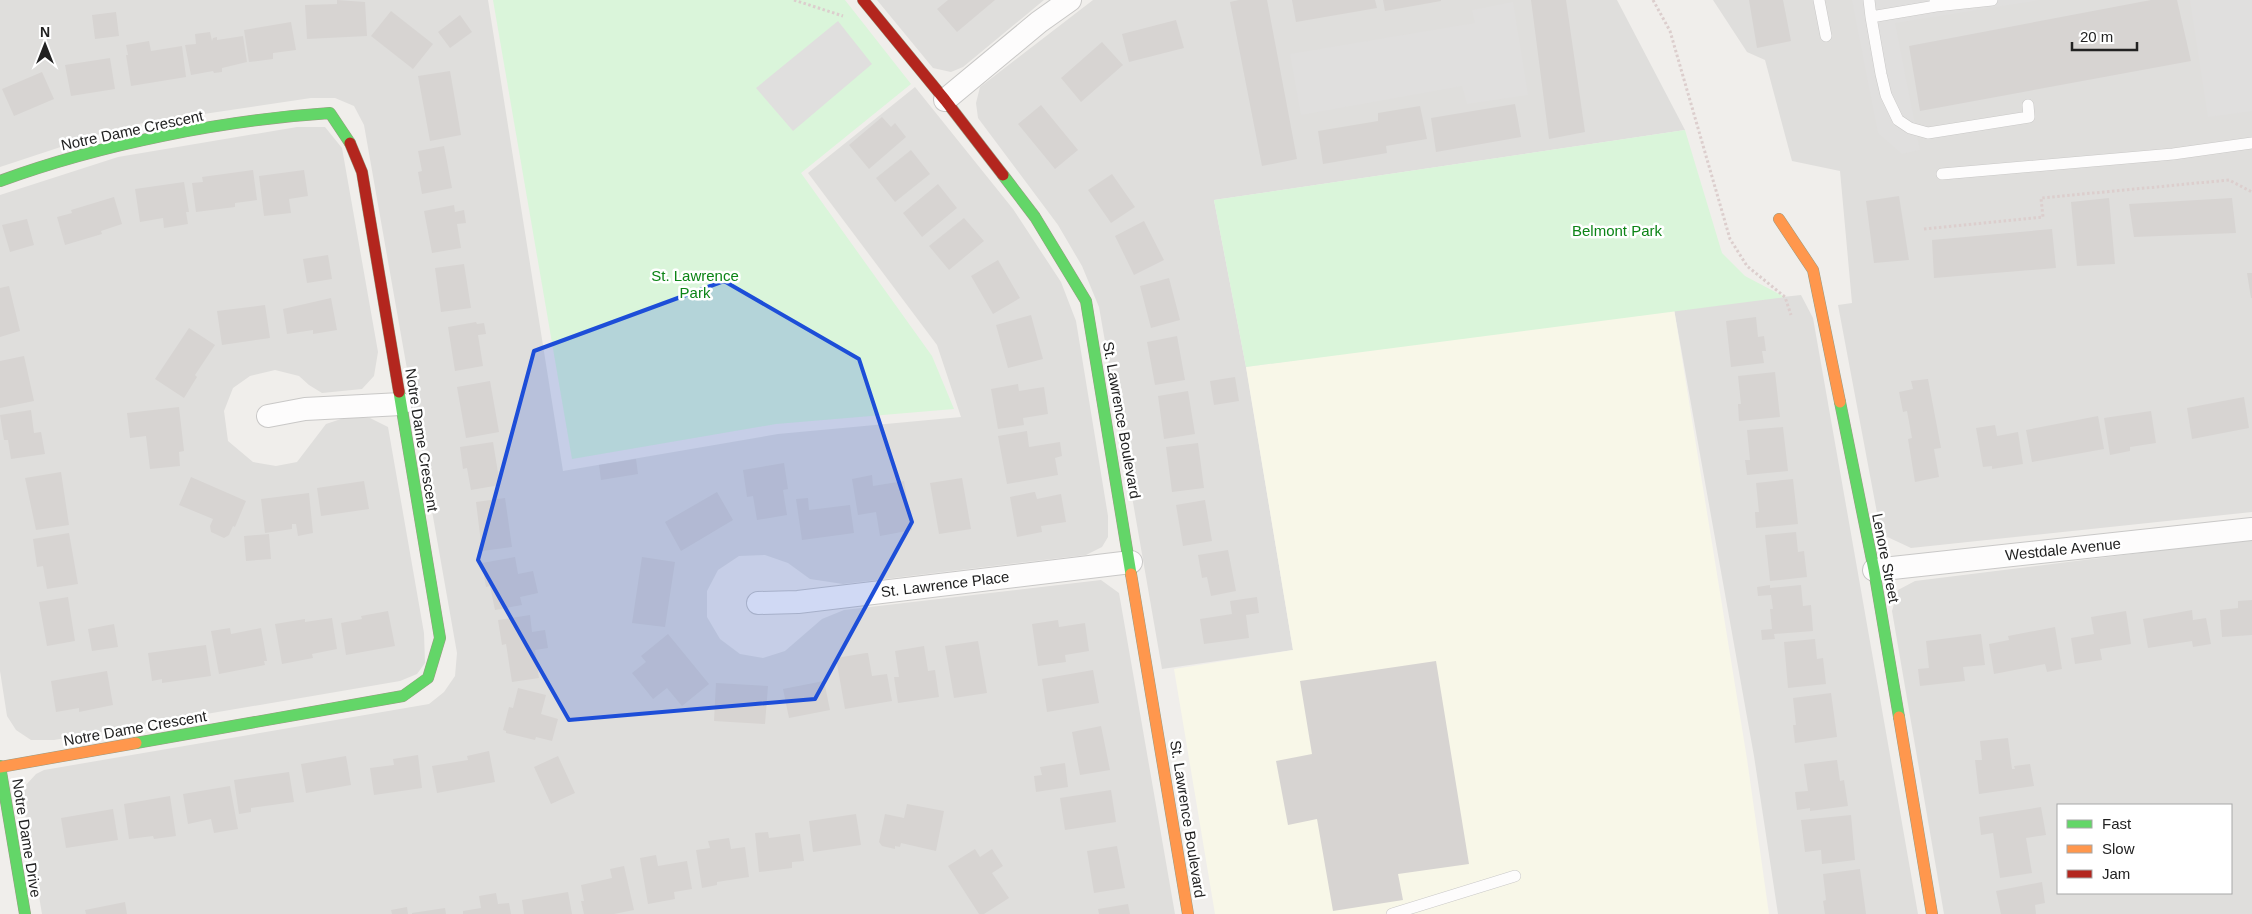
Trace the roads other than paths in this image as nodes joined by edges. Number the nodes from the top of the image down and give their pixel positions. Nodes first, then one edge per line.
1 (863, 0) edge
2 (1070, 0) edge
3 (1819, 0) edge
4 (1869, 0) edge
5 (1992, 0) edge
6 (1935, 3) edge
7 (1872, 17) junction
8 (1826, 36) dead end
9 (945, 100) junction
10 (2028, 105) dead end
11 (2252, 143) edge
12 (1942, 174) dead end
13 (0, 181) edge
14 (1779, 219) dead end
15 (401, 404) junction
16 (268, 416) dead end
17 (2252, 529) edge
18 (1131, 562) junction
19 (1874, 570) junction
20 (758, 603) dead end
21 (0, 767) edge
22 (1515, 876) dead end
23 (25, 914) edge
24 (1188, 914) edge
25 (1392, 914) edge
26 (1932, 914) edge

1 - 9 street, St. Lawrence Boulevard
2 - 9 street
3 - 8 lane
4 - 7 lane
5 - 6 lane
6 - 7 lane
7 - 10 lane
9 - 18 street, St. Lawrence Boulevard
11 - 12 lane
13 - 15 street, Notre Dame Crescent
14 - 19 street, Lenore Street
15 - 16 street
15 - 21 street, Notre Dame Crescent
17 - 19 street, Westdale Avenue
18 - 20 street, St. Lawrence Place
18 - 24 street, St. Lawrence Boulevard
19 - 26 street, Lenore Street
21 - 23 street, Notre Dame Drive
22 - 25 lane

